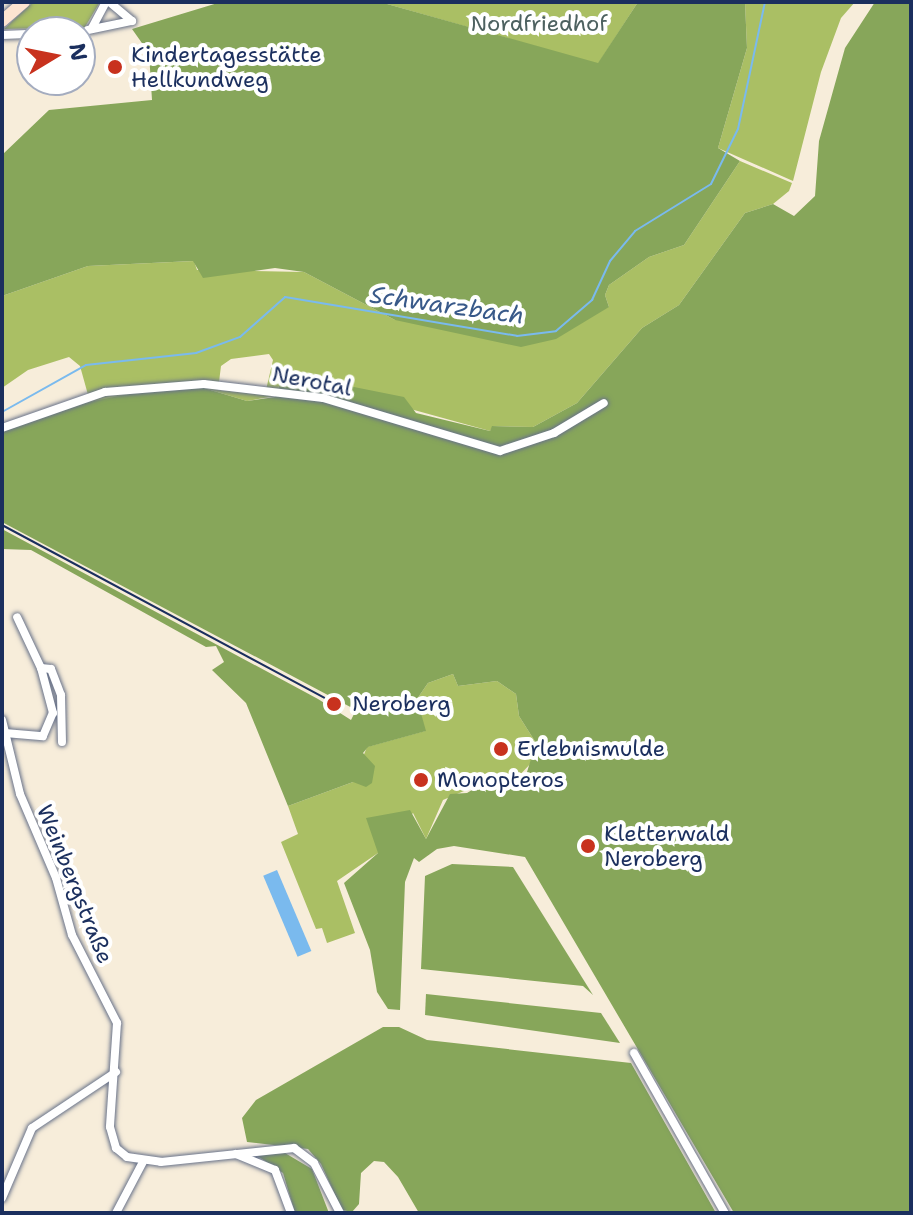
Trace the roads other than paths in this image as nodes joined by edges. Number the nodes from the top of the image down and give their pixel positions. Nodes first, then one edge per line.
1 (24, 2) edge
2 (108, 2) edge
3 (2, 21) edge
4 (96, 22) edge
5 (96, 29) edge
6 (604, 403) dead end
7 (2, 428) edge
8 (17, 617) dead end
9 (41, 668) junction
10 (2, 720) edge
11 (5, 733) junction
12 (62, 742) dead end
13 (634, 1053) dead end
14 (116, 1072) junction
15 (236, 1154) junction
16 (143, 1162) junction
17 (2, 1198) edge
18 (116, 1213) edge
19 (291, 1213) edge
20 (340, 1213) edge
21 (725, 1213) edge

1 - 3 main road
2 - 4 street
2 - 5 street
6 - 7 street, Nerotal
8 - 9 street
9 - 11 street
9 - 12 street
10 - 11 street, Weinbergstraße
11 - 14 street, Weinbergstraße
13 - 21 street
14 - 16 street, Weinbergstraße
14 - 17 street
15 - 16 street
15 - 19 street
15 - 20 street
16 - 18 street

